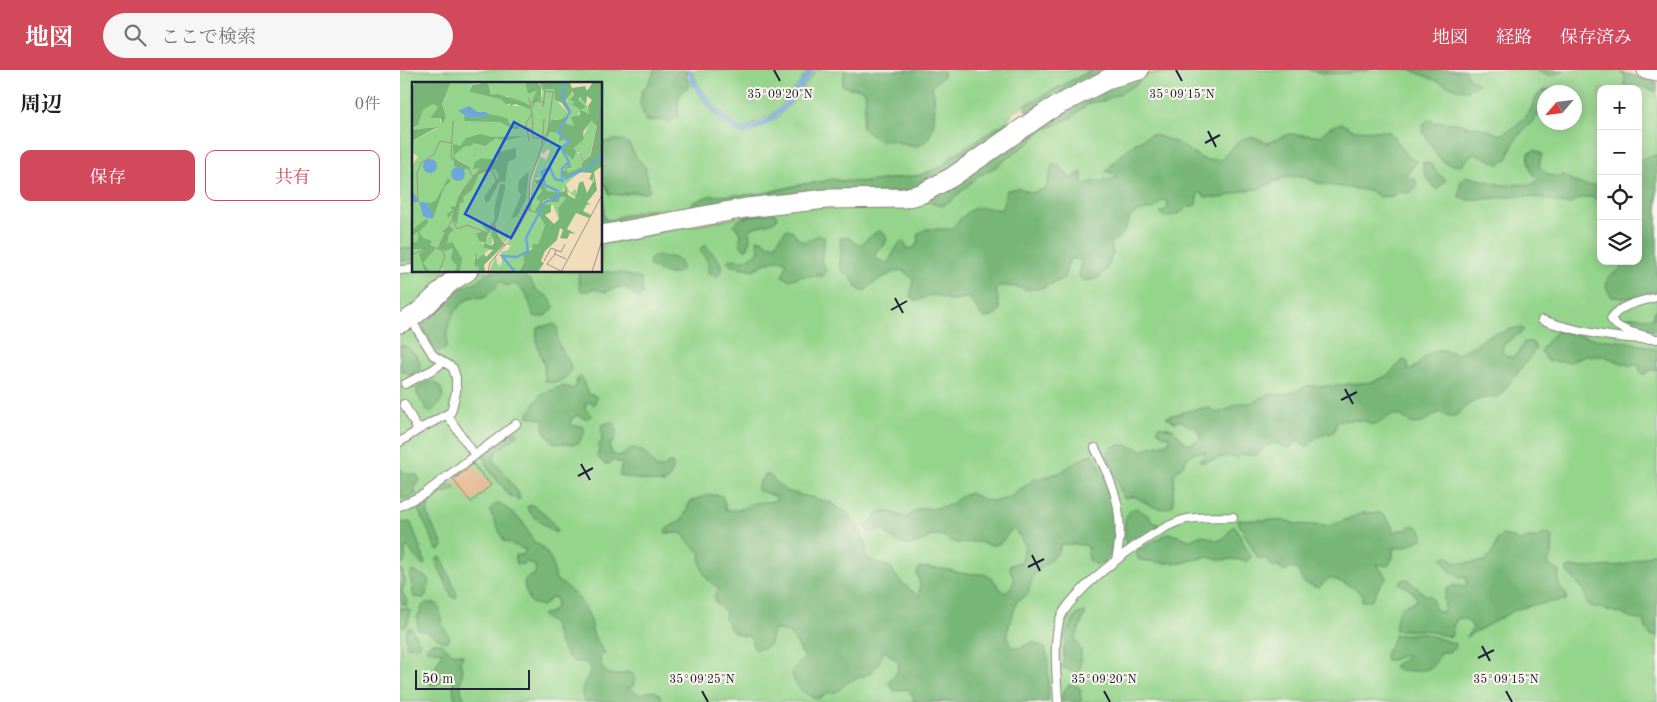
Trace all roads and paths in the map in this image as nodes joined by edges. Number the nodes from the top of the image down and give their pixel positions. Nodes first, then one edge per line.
1 (1139, 70) edge
2 (1647, 70) edge
3 (1657, 72) edge
4 (602, 235) edge
5 (456, 276) edge
6 (1657, 297) edge
7 (405, 320) edge
8 (1542, 320) dead end
9 (1657, 339) edge
10 (443, 362) junction
11 (405, 384) dead end
12 (404, 404) dead end
13 (447, 415) junction
14 (516, 424) dead end
15 (418, 430) junction
16 (400, 442) edge
17 (1095, 448) dead end
18 (475, 455) junction
19 (400, 506) edge
20 (1233, 517) dead end
21 (1116, 560) junction
22 (1058, 702) edge

1 - 4 street
2 - 3 street
5 - 7 street
6 - 9 lane
7 - 10 lane
8 - 9 lane
10 - 11 lane
10 - 13 lane
12 - 15 lane
13 - 15 lane
13 - 18 lane
14 - 18 lane
15 - 16 lane
17 - 21 lane
18 - 19 lane
20 - 21 lane
21 - 22 lane

